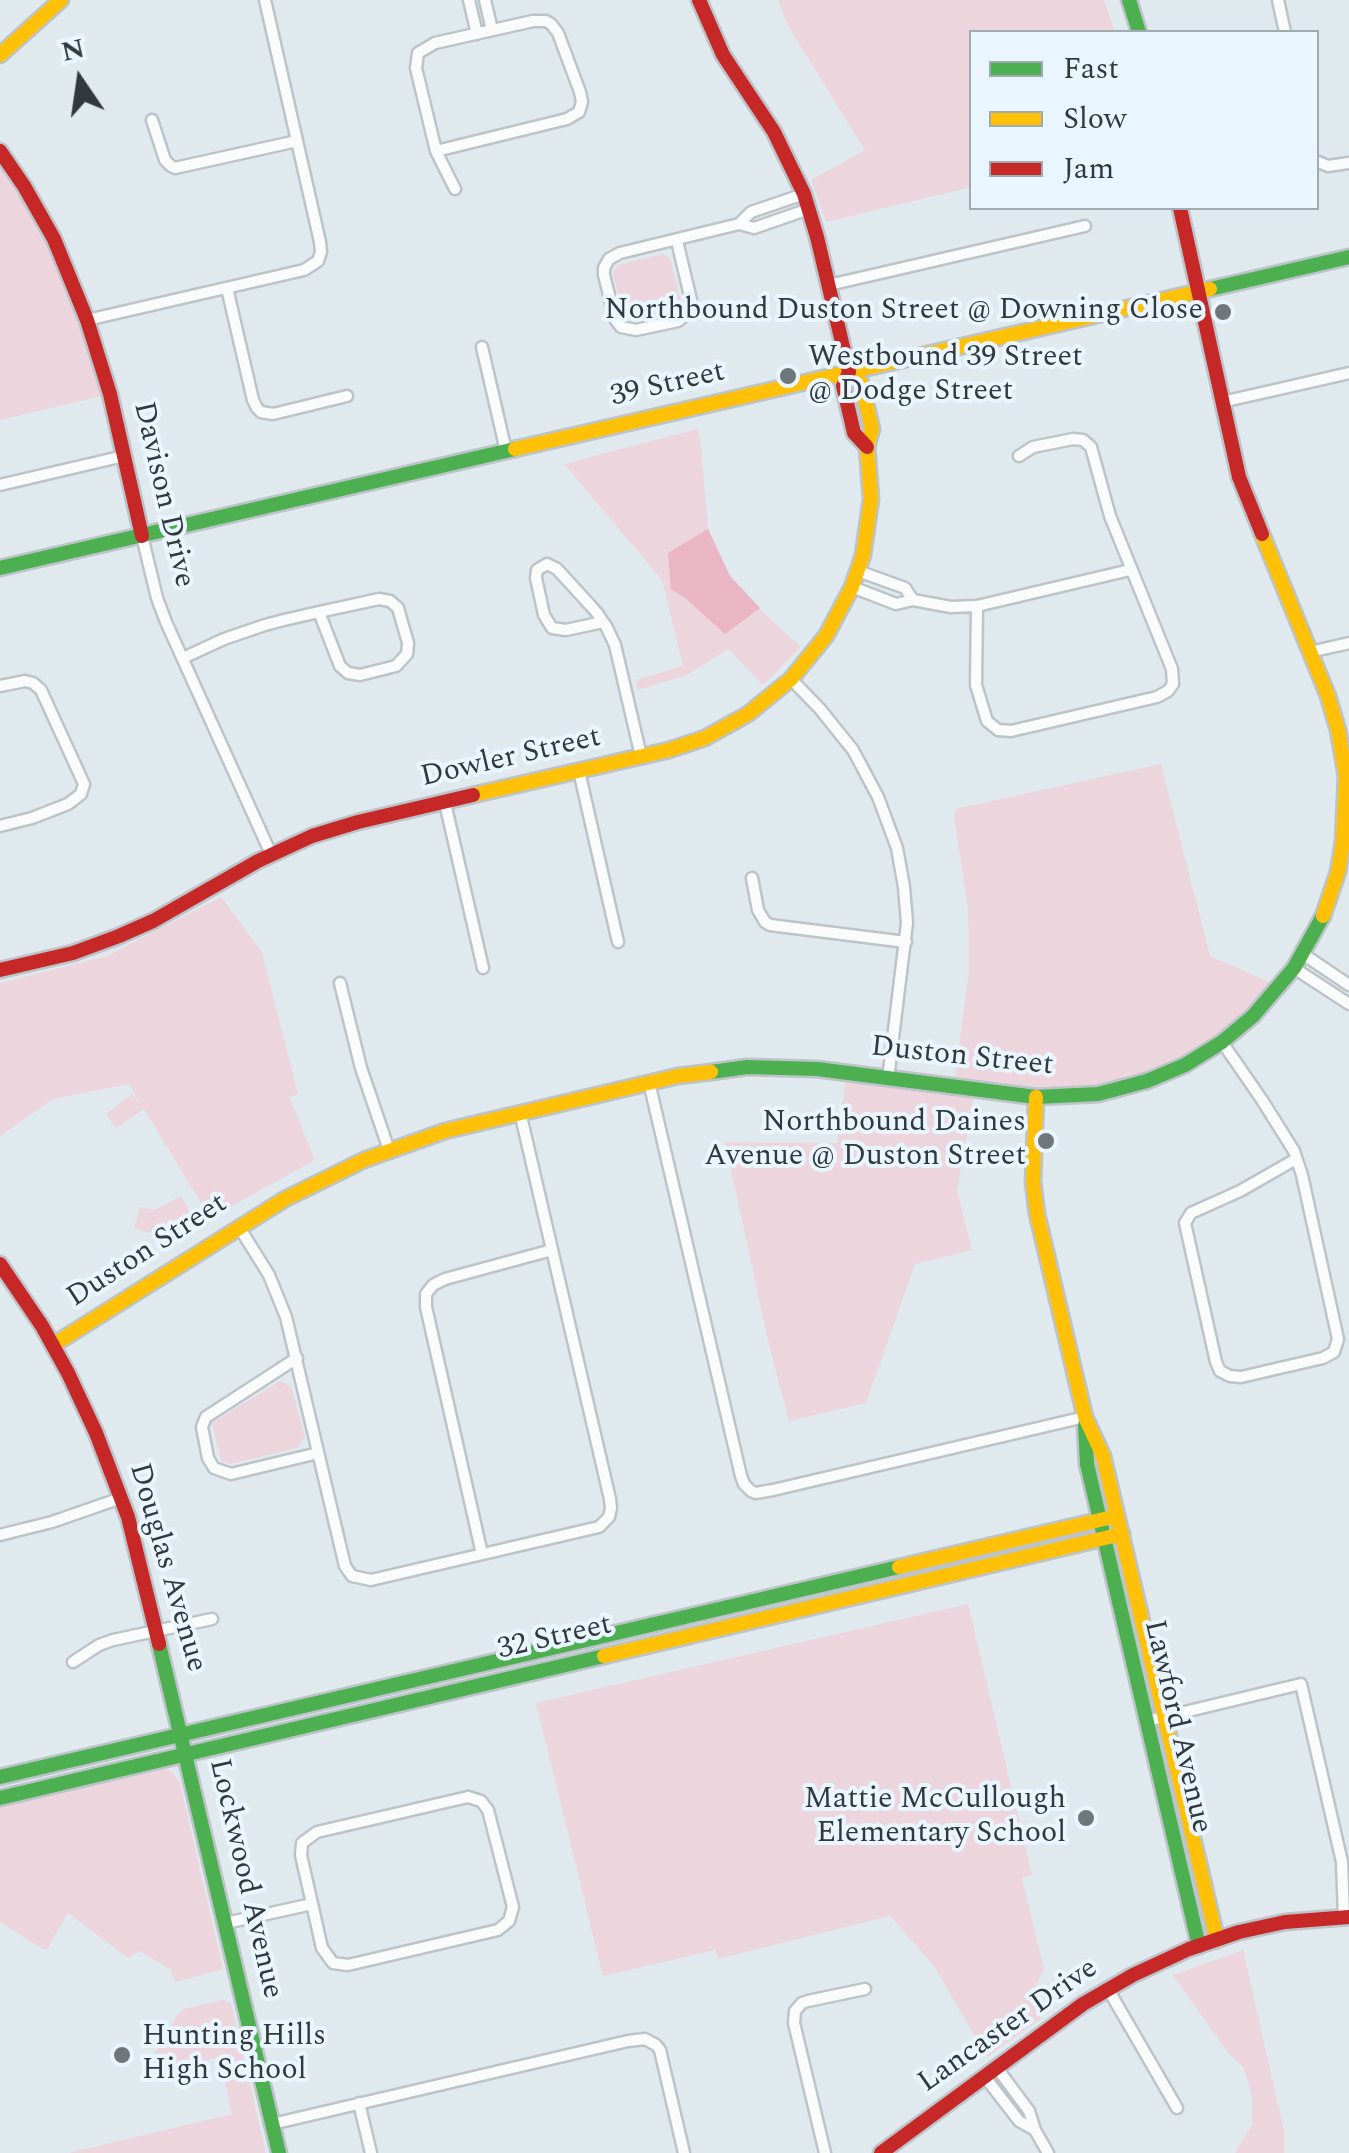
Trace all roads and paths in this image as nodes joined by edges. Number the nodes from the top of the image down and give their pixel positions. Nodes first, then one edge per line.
1 (265, 0) edge
2 (469, 0) edge
3 (486, 0) edge
4 (698, 0) edge
5 (1129, 0) edge
6 (1278, 0) edge
7 (58, 1) edge
8 (492, 30) junction
9 (1138, 30) edge
10 (1285, 30) edge
11 (476, 34) junction
12 (0, 55) edge
13 (152, 120) dead end
14 (297, 141) junction
15 (0, 151) edge
16 (436, 151) junction
17 (1319, 162) edge
18 (1349, 163) edge
19 (455, 189) dead end
20 (804, 194) junction
21 (809, 210) junction
22 (1180, 210) edge
23 (740, 224) junction
24 (1086, 226) dead end
25 (677, 240) junction
26 (1349, 257) edge
27 (829, 285) junction
28 (227, 288) junction
29 (1200, 292) junction
30 (88, 320) junction
31 (482, 347) dead end
32 (849, 372) junction
33 (1349, 373) edge
34 (347, 396) dead end
35 (1222, 402) junction
36 (506, 451) junction
37 (124, 456) junction
38 (1019, 456) dead end
39 (0, 484) edge
40 (142, 536) junction
41 (0, 568) edge
42 (1130, 570) junction
43 (858, 571) junction
44 (852, 586) junction
45 (913, 600) junction
46 (977, 606) junction
47 (319, 612) junction
48 (603, 622) junction
49 (1349, 643) edge
50 (1310, 652) junction
51 (183, 658) junction
52 (791, 678) junction
53 (0, 686) edge
54 (641, 756) junction
55 (1347, 766) edge
56 (579, 772) junction
57 (445, 802) junction
58 (0, 826) edge
59 (272, 854) junction
60 (1344, 874) edge
61 (752, 878) dead end
62 (618, 942) dead end
63 (906, 942) junction
64 (1303, 954) junction
65 (483, 968) dead end
66 (1294, 968) junction
67 (0, 970) edge
68 (340, 984) dead end
69 (1349, 985) edge
70 (1349, 1004) edge
71 (1222, 1042) junction
72 (888, 1079) junction
73 (649, 1082) junction
74 (1036, 1097) junction
75 (520, 1112) junction
76 (390, 1150) junction
77 (1296, 1158) junction
78 (239, 1227) junction
79 (552, 1250) junction
80 (0, 1264) edge
81 (53, 1345) junction
82 (296, 1358) junction
83 (1085, 1417) junction
84 (318, 1453) junction
85 (121, 1498) junction
86 (1117, 1516) junction
87 (1099, 1520) junction
88 (1122, 1534) junction
89 (0, 1535) edge
90 (1104, 1539) junction
91 (482, 1554) junction
92 (212, 1618) dead end
93 (157, 1630) junction
94 (73, 1662) dead end
95 (1164, 1716) junction
96 (1146, 1721) junction
97 (182, 1734) junction
98 (187, 1754) junction
99 (0, 1777) edge
100 (0, 1798) edge
101 (312, 1904) junction
102 (1347, 1917) edge
103 (226, 1924) junction
104 (1217, 1940) junction
105 (1198, 1946) junction
106 (865, 1989) dead end
107 (1108, 1989) junction
108 (991, 2072) junction
109 (359, 2103) junction
110 (1177, 2108) dead end
111 (272, 2124) junction
112 (279, 2153) edge
113 (370, 2153) edge
114 (684, 2153) edge
115 (826, 2153) edge
116 (881, 2153) edge
117 (1048, 2153) edge

1 - 14 street
2 - 11 street
3 - 8 street
4 - 20 street, Dowler Street
5 - 9 street
6 - 10 street
7 - 12 street
8 - 11 street
8 - 16 street
11 - 16 street
13 - 14 street
14 - 28 street
15 - 30 street, Davison Drive
16 - 19 street
17 - 18 street
20 - 21 street, Dowler Street
20 - 23 street
21 - 23 street
21 - 27 street, Dowler Street
22 - 29 street, Duston Street
23 - 25 street
24 - 27 street
25 - 25 street
26 - 29 street, 39 Street
27 - 32 street, Dowler Street
28 - 30 street
28 - 34 street
29 - 32 street, 39 Street
29 - 35 street, Duston Street
30 - 37 street, Davison Drive
31 - 36 street
32 - 36 street, 39 Street
32 - 43 street, Dowler Street
33 - 35 street
35 - 50 street, Duston Street
36 - 40 street, 39 Street
37 - 39 street
37 - 40 street, Davison Drive
38 - 42 street
40 - 41 street, 39 Street
40 - 51 street, Davison Drive
42 - 46 street
42 - 46 street
43 - 44 street, Dowler Street
43 - 45 street
44 - 45 street
44 - 52 street, Dowler Street
45 - 46 street
47 - 47 street
47 - 51 street
48 - 48 street
48 - 54 street
49 - 50 street
50 - 55 street, Duston Street
51 - 59 street, Davison Drive
52 - 54 street, Dowler Street
52 - 63 street
53 - 58 street
54 - 56 street, Dowler Street
55 - 60 street, Duston Street
56 - 57 street, Dowler Street
56 - 62 street
57 - 59 street, Dowler Street
57 - 65 street
59 - 67 street, Dowler Street
60 - 64 street, Duston Street
61 - 63 street
63 - 72 street
64 - 66 street, Duston Street
64 - 69 street
66 - 70 street
66 - 71 street, Duston Street
68 - 76 street
71 - 74 street, Duston Street
71 - 77 street
72 - 73 street, Duston Street
72 - 74 street, Duston Street
73 - 75 street, Duston Street
73 - 83 street
74 - 83 street
75 - 76 street, Duston Street
75 - 79 street
76 - 78 street, Duston Street
77 - 77 street
78 - 81 street, Duston Street
78 - 82 street
79 - 91 street
79 - 91 street
80 - 81 street, Douglas Avenue
81 - 85 street, Douglas Avenue
82 - 84 street
82 - 84 street
83 - 86 street, Lawford Avenue
83 - 87 street, Lawford Avenue
84 - 91 street
85 - 89 street
85 - 93 street, Douglas Avenue
86 - 87 street, 32 Street
86 - 88 street, Lawford Avenue
87 - 90 street, Lawford Avenue
87 - 97 street, 32 Street
88 - 90 street, 32 Street
88 - 95 street, Lawford Avenue
90 - 96 street, Lawford Avenue
90 - 98 street, 32 Street
92 - 93 street
93 - 94 street
93 - 97 street, Douglas Avenue
95 - 96 street
95 - 102 street
95 - 104 street, Lawford Avenue
96 - 105 street, Lawford Avenue
97 - 98 street, Lockwood Avenue
97 - 99 street, 32 Street
98 - 100 street, 32 Street
98 - 103 street, Lockwood Avenue
101 - 101 street
101 - 103 street
102 - 104 street, Lancaster Drive
103 - 111 street, Lockwood Avenue
104 - 105 street, Lancaster Drive
105 - 107 street, Lancaster Drive
106 - 115 street
107 - 108 street, Lancaster Drive
107 - 110 street
108 - 116 street, Lancaster Drive
108 - 117 street
109 - 111 street
109 - 113 street
109 - 114 street
111 - 112 street, Lockwood Avenue

